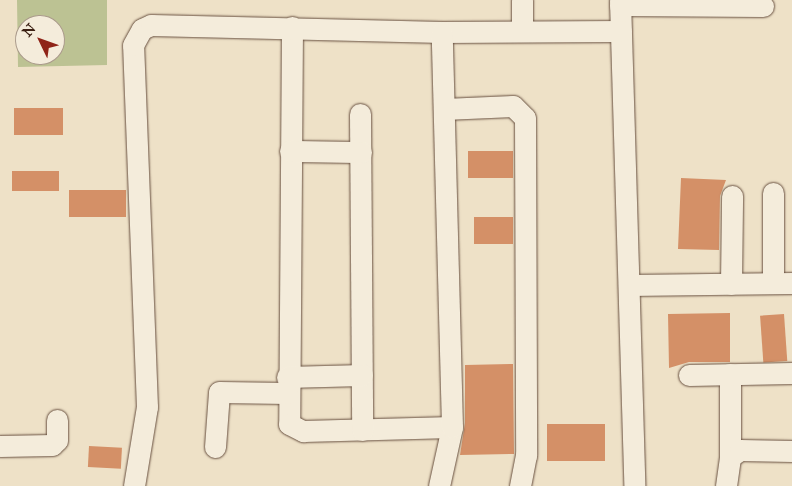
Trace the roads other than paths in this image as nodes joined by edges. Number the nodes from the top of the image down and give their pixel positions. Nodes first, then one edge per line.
1 (522, 0) edge
2 (620, 2) edge
3 (763, 6) dead end
4 (292, 28) junction
5 (621, 30) junction
6 (522, 31) junction
7 (442, 32) junction
8 (444, 109) junction
9 (360, 114) dead end
10 (290, 151) junction
11 (360, 152) junction
12 (773, 193) dead end
13 (732, 196) dead end
14 (783, 283) edge
15 (731, 284) junction
16 (629, 285) junction
17 (792, 372) edge
18 (730, 374) junction
19 (362, 375) junction
20 (689, 375) dead end
21 (287, 385) junction
22 (57, 420) dead end
23 (452, 427) junction
24 (362, 430) junction
25 (0, 446) edge
26 (215, 447) dead end
27 (792, 451) edge
28 (730, 457) junction
29 (134, 486) edge
30 (439, 486) edge
31 (520, 486) edge
32 (634, 486) edge
33 (726, 486) edge

1 - 6 street
2 - 3 street
2 - 5 street
4 - 7 street
4 - 10 street
4 - 29 street
5 - 6 street
5 - 16 street
6 - 7 street
7 - 8 street
8 - 23 street
8 - 31 street
9 - 11 street
10 - 11 street
10 - 21 street
11 - 19 street
12 - 14 street
13 - 15 street
14 - 15 street
15 - 16 street
16 - 32 street
17 - 18 street
18 - 20 street
18 - 28 street
19 - 21 street
19 - 24 street
21 - 24 street
21 - 26 street
22 - 25 street
23 - 24 street
23 - 30 street
27 - 28 street
28 - 33 street

